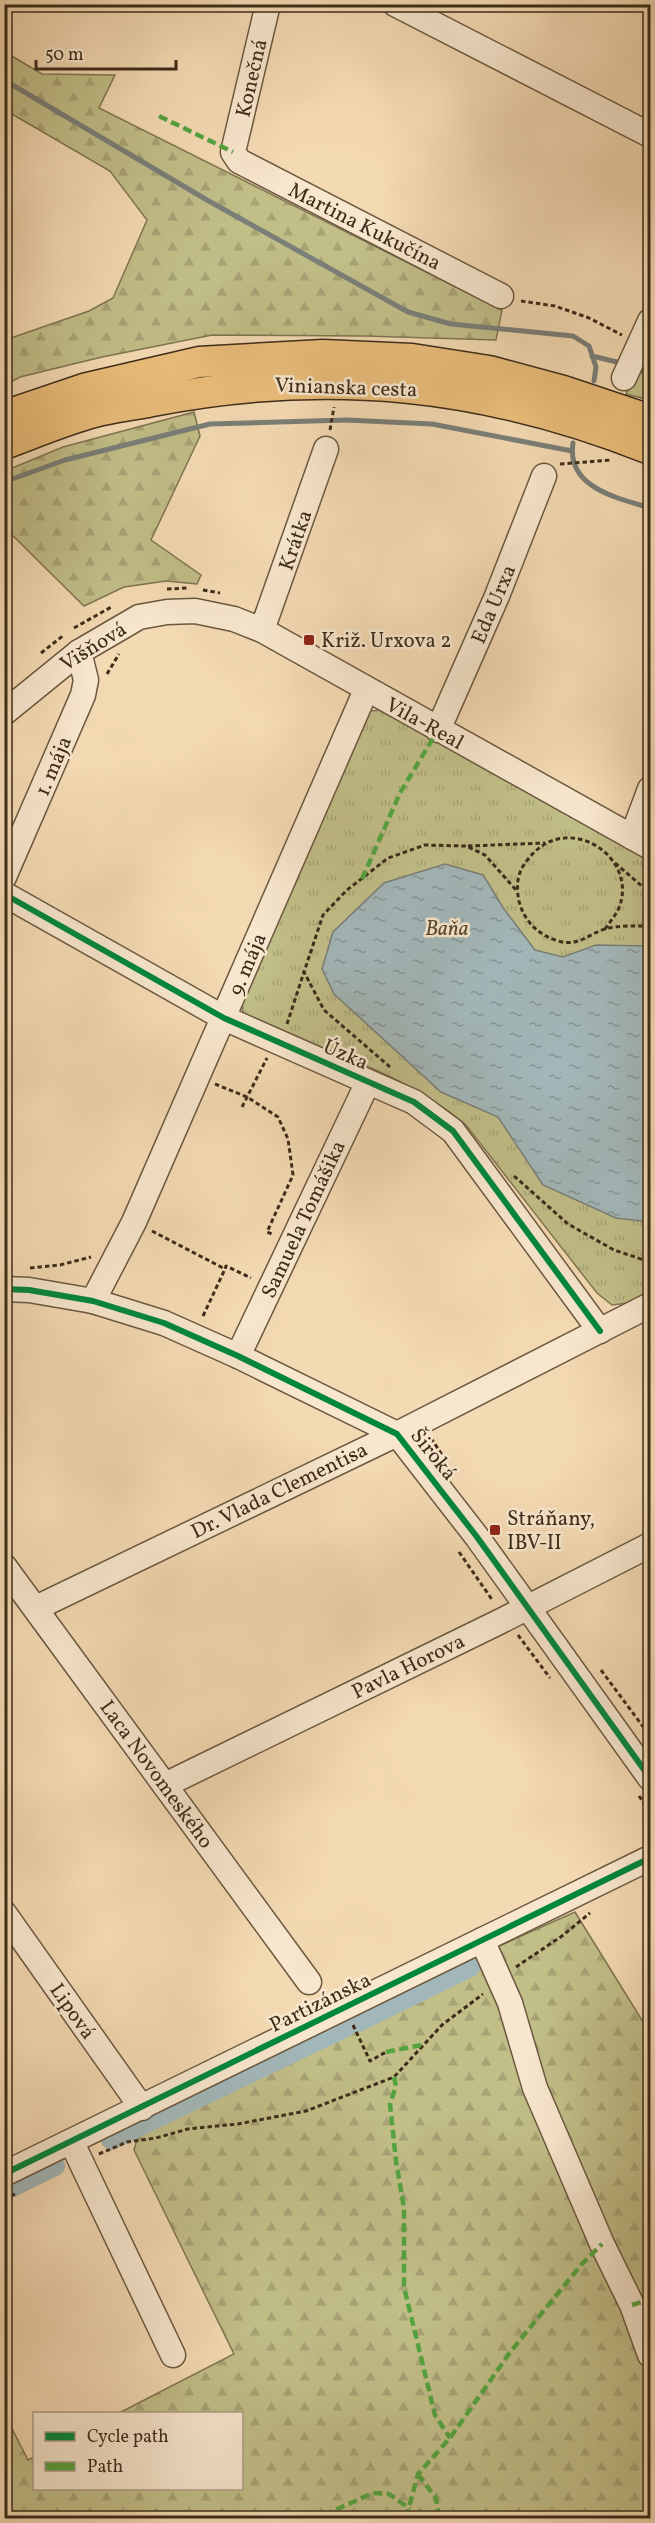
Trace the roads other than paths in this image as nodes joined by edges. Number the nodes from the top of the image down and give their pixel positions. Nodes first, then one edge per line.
1 (268, 4) edge
2 (395, 4) edge
3 (651, 135) edge
4 (233, 152) joint
5 (501, 296) road end
6 (651, 321) edge
7 (624, 378) dead end
8 (4, 416) edge
9 (651, 420) edge
10 (327, 443) road end
11 (4, 444) edge
12 (651, 449) edge
13 (550, 470) road end
14 (195, 611) joint
15 (262, 630) junction
16 (79, 652) junction
17 (366, 690) junction
18 (4, 712) edge
19 (438, 730) junction
20 (651, 789) edge
21 (641, 842) edge
22 (4, 878) edge
23 (4, 894) edge
24 (224, 1018) junction
25 (368, 1082) junction
26 (4, 1289) edge
27 (93, 1301) junction
28 (651, 1305) edge
29 (600, 1331) junction
30 (238, 1356) junction
31 (397, 1434) junction
32 (651, 1545) edge
33 (4, 1566) edge
34 (36, 1608) junction
35 (528, 1608) junction
36 (165, 1785) junction
37 (644, 1786) edge
38 (651, 1858) edge
39 (4, 1913) edge
40 (482, 1940) junction
41 (309, 1982) dead end
42 (142, 2108) junction
43 (76, 2152) junction
44 (11, 2184) edge
45 (173, 2355) dead end
46 (651, 2355) edge

1 - 4 street, Konečná
2 - 3 street
4 - 5 street, Martina Kukučína
6 - 7 street
8 - 9 main road, Vinianska cesta
10 - 15 street, Krátka
11 - 12 main road, Vinianska cesta
13 - 19 street, Eda Urxa
14 - 15 street, Vila-Real
14 - 16 street, Višňová
15 - 17 street, Vila-Real
16 - 18 street, Višňová
16 - 22 street, 1. mája
17 - 19 street, Vila-Real
17 - 24 street, 9. mája
19 - 21 street, Vila-Real
20 - 21 street
23 - 24 street, Úzka
24 - 25 street, Úzka
24 - 27 street, 9. mája
25 - 29 street, Úzka
25 - 30 street, Samuela Tomášika
26 - 27 street, Široká
27 - 30 street, Široká
28 - 29 street, Dr. Vlada Clementisa
29 - 31 street, Dr. Vlada Clementisa
30 - 31 street, Široká
31 - 34 street, Dr. Vlada Clementisa
31 - 35 street, Široká
32 - 35 street, Pavla Horova
33 - 34 street, Laca Novomeského
34 - 36 street, Laca Novomeského
35 - 36 street, Pavla Horova
35 - 37 street, Široká
36 - 41 street, Laca Novomeského
38 - 40 street, Partizánska
39 - 42 street, Lipová
40 - 42 street, Partizánska
40 - 46 street
42 - 43 street, Partizánska
43 - 44 street, Partizánska
43 - 45 street

